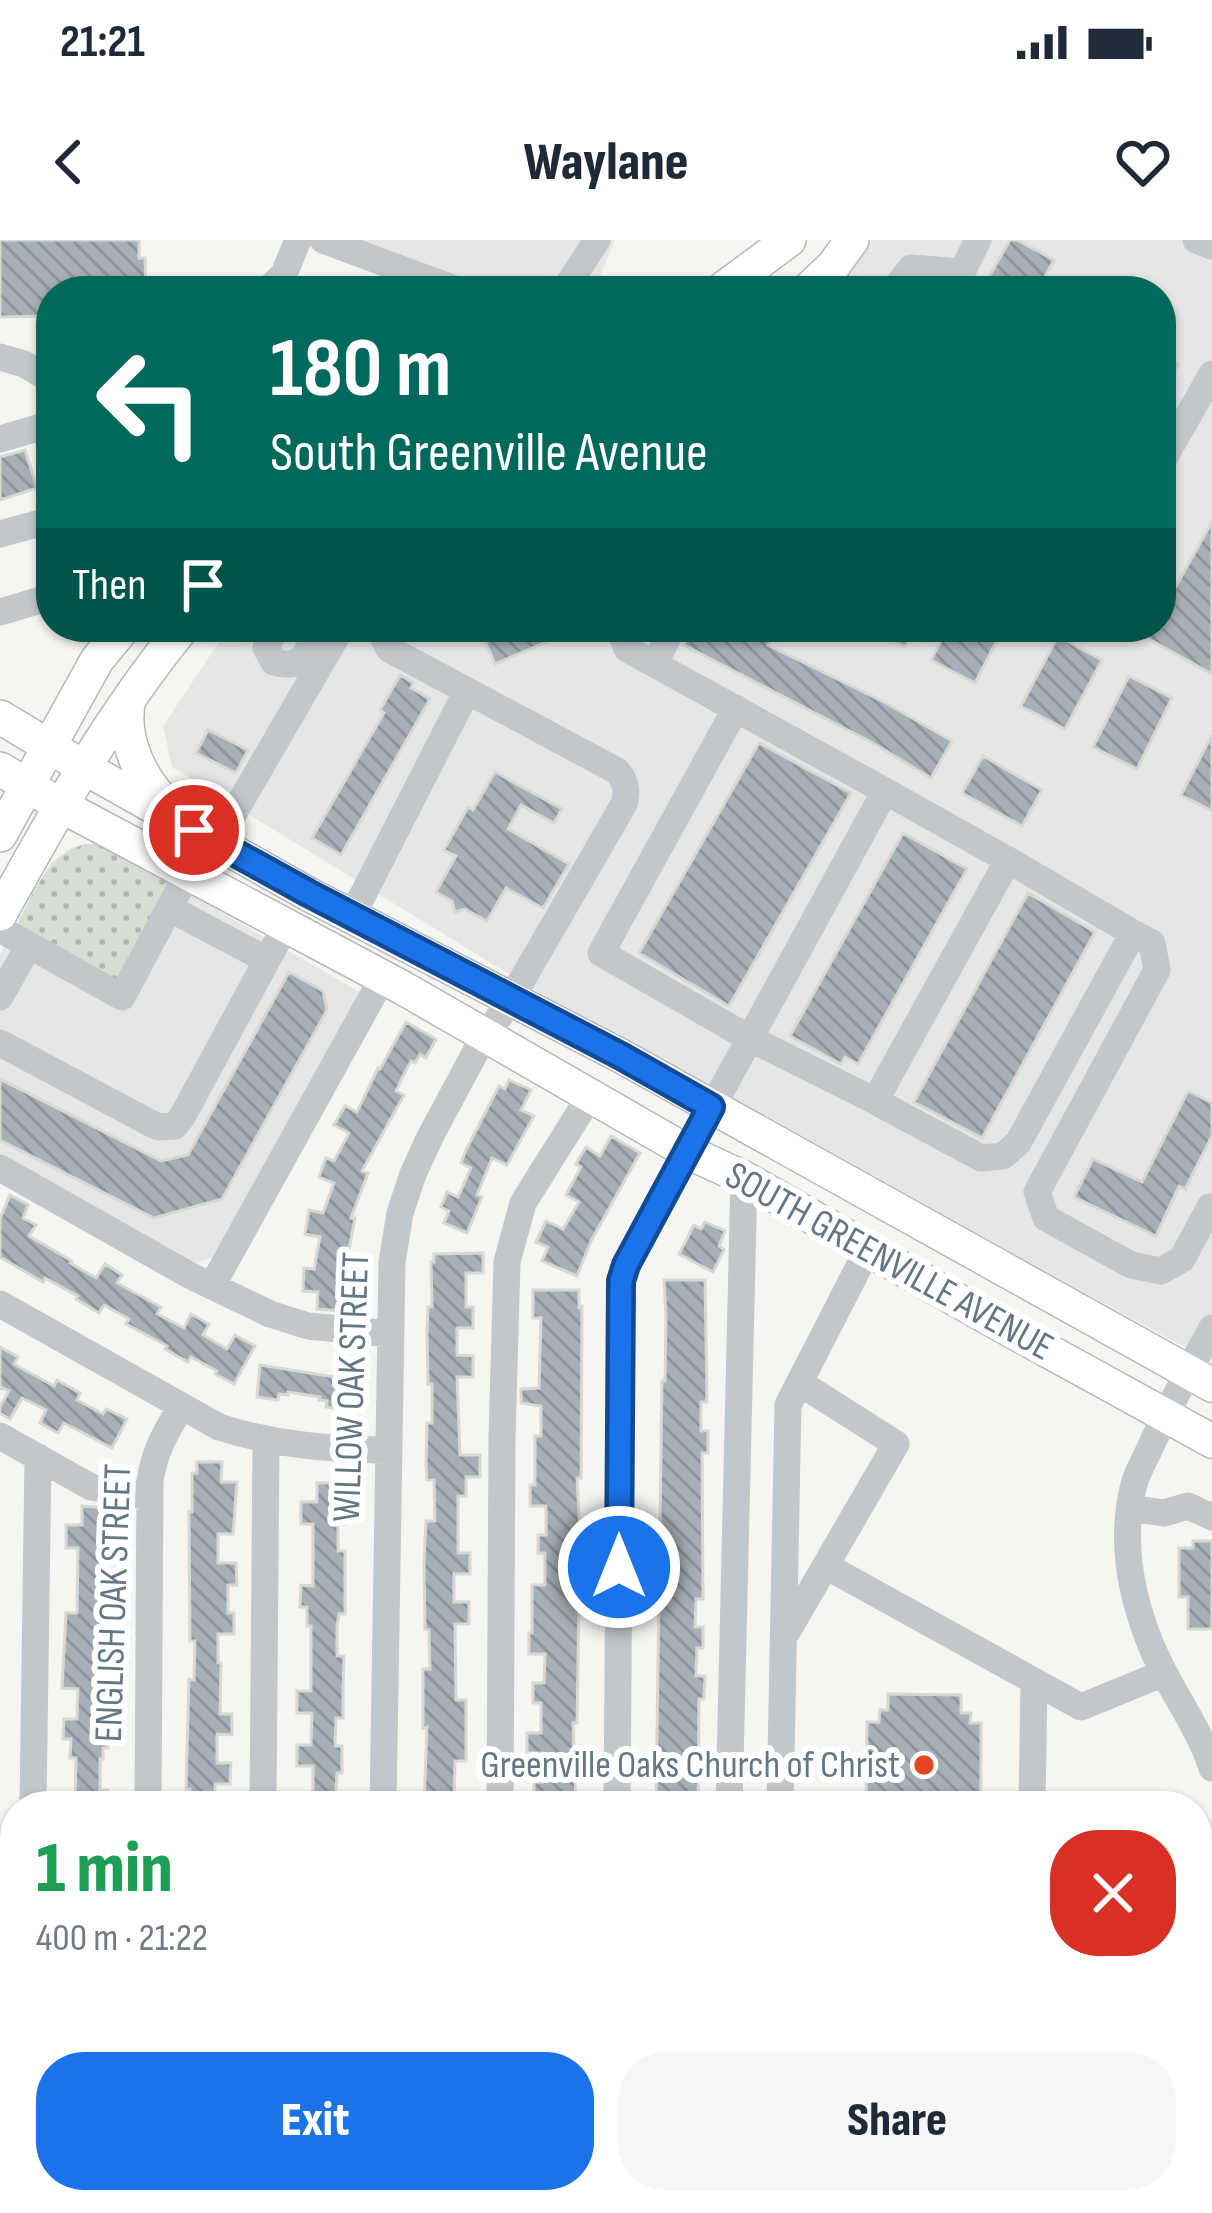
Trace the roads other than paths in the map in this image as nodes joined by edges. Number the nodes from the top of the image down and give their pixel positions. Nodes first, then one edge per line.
1 (298, 240) edge
2 (323, 240) edge
3 (597, 240) edge
4 (789, 240) edge
5 (852, 240) edge
6 (979, 240) edge
7 (1196, 240) edge
8 (1212, 246) edge
9 (375, 249) edge
10 (282, 276) edge
11 (430, 276) edge
12 (574, 276) edge
13 (740, 276) edge
14 (823, 276) edge
15 (904, 276) edge
16 (0, 357) edge
17 (36, 371) edge
18 (1212, 374) edge
19 (36, 430) edge
20 (1176, 437) edge
21 (0, 439) edge
22 (36, 524) edge
23 (0, 534) edge
24 (36, 601) edge
25 (0, 612) edge
26 (112, 642) edge
27 (172, 642) edge
28 (257, 642) edge
29 (269, 642) edge
30 (311, 642) edge
31 (333, 642) edge
32 (400, 642) edge
33 (624, 642) edge
34 (666, 642) edge
35 (655, 663) junction
36 (304, 691) junction
37 (467, 691) junction
38 (130, 697) junction
39 (736, 708) junction
40 (0, 716) edge
41 (51, 747) junction
42 (85, 768) junction
43 (14, 777) edge
44 (885, 791) junction
45 (59, 805) junction
46 (0, 835) edge
47 (205, 836) junction
48 (1008, 860) junction
49 (188, 873) junction
50 (169, 908) junction
51 (0, 914) edge
52 (352, 916) junction
53 (286, 925) junction
54 (0, 929) edge
55 (1132, 933) junction
56 (28, 947) junction
57 (265, 959) junction
58 (383, 977) junction
59 (0, 997) edge
60 (511, 999) junction
61 (485, 1038) junction
62 (749, 1038) junction
63 (0, 1043) edge
64 (590, 1096) junction
65 (875, 1101) junction
66 (711, 1107) junction
67 (688, 1152) junction
68 (0, 1168) edge
69 (744, 1178) junction
70 (1211, 1206) edge
71 (868, 1249) junction
72 (212, 1286) junction
73 (0, 1304) edge
74 (1212, 1328) edge
75 (390, 1334) junction
76 (1200, 1378) edge
77 (800, 1383) junction
78 (181, 1408) junction
79 (1165, 1414) junction
80 (0, 1436) edge
81 (266, 1440) junction
82 (1212, 1441) edge
83 (387, 1450) junction
84 (38, 1457) junction
85 (150, 1497) junction
86 (1131, 1508) junction
87 (1212, 1517) edge
88 (826, 1566) junction
89 (784, 1638) junction
90 (1164, 1673) junction
91 (1034, 1682) junction
92 (1212, 1704) edge
93 (1190, 1723) junction
94 (1212, 1768) edge
95 (33, 1791) edge
96 (148, 1791) edge
97 (263, 1791) edge
98 (383, 1791) edge
99 (500, 1791) edge
100 (617, 1791) edge
101 (729, 1791) edge
102 (780, 1791) edge
103 (1032, 1791) edge

1 - 10 street
2 - 9 street
3 - 12 street
4 - 13 main road
5 - 14 main road
6 - 15 street
7 - 8 street
9 - 11 street
16 - 17 street
18 - 20 street
19 - 21 street
22 - 23 street
24 - 25 street
26 - 41 main road
27 - 38 main road
28 - 36 street
29 - 30 street
31 - 36 street
32 - 37 street
33 - 35 street
34 - 35 street
35 - 39 street
36 - 47 street
37 - 52 street
37 - 60 street, WILLOW OAK STREET
38 - 42 main road
38 - 47 main road
39 - 44 street
39 - 62 street
40 - 41 main road, SOUTH GREENVILLE AVENUE
41 - 42 main road, SOUTH GREENVILLE AVENUE
41 - 43 main road
42 - 45 main road
42 - 47 main road, SOUTH GREENVILLE AVENUE
43 - 45 main road, SOUTH GREENVILLE AVENUE
43 - 46 main road
44 - 48 street
44 - 62 street
45 - 49 main road, SOUTH GREENVILLE AVENUE
45 - 51 main road
47 - 52 main road, SOUTH GREENVILLE AVENUE
48 - 55 street
48 - 65 street
49 - 50 street
49 - 53 main road, SOUTH GREENVILLE AVENUE
50 - 56 street
50 - 57 street
52 - 60 main road, SOUTH GREENVILLE AVENUE
53 - 57 street
53 - 58 main road, SOUTH GREENVILLE AVENUE
54 - 56 street
55 - 65 street
55 - 70 street
56 - 59 street
57 - 63 street
58 - 61 main road, SOUTH GREENVILLE AVENUE
58 - 72 street
60 - 61 street, WILLOW OAK STREET
60 - 66 main road, SOUTH GREENVILLE AVENUE
61 - 64 main road, SOUTH GREENVILLE AVENUE
61 - 75 street, WILLOW OAK STREET
62 - 65 street
62 - 66 street
64 - 67 main road, SOUTH GREENVILLE AVENUE
64 - 99 street
66 - 67 street
66 - 76 main road, SOUTH GREENVILLE AVENUE
67 - 69 main road, SOUTH GREENVILLE AVENUE
67 - 100 street
68 - 72 street
69 - 71 main road, SOUTH GREENVILLE AVENUE
69 - 101 street
71 - 77 street
71 - 79 main road, SOUTH GREENVILLE AVENUE
72 - 75 street
73 - 78 street
74 - 76 street
75 - 83 street, WILLOW OAK STREET
76 - 79 street
77 - 88 street
77 - 89 street
78 - 81 street
78 - 85 street, ENGLISH OAK STREET
79 - 82 main road, SOUTH GREENVILLE AVENUE
79 - 86 street
80 - 84 street
81 - 83 street
81 - 97 street
83 - 98 street, WILLOW OAK STREET
84 - 85 street
84 - 95 street
85 - 96 street, ENGLISH OAK STREET
86 - 87 street
86 - 90 street
88 - 89 street
88 - 91 street
89 - 102 street
90 - 91 street
90 - 93 street
91 - 103 street
92 - 93 street
93 - 94 street

